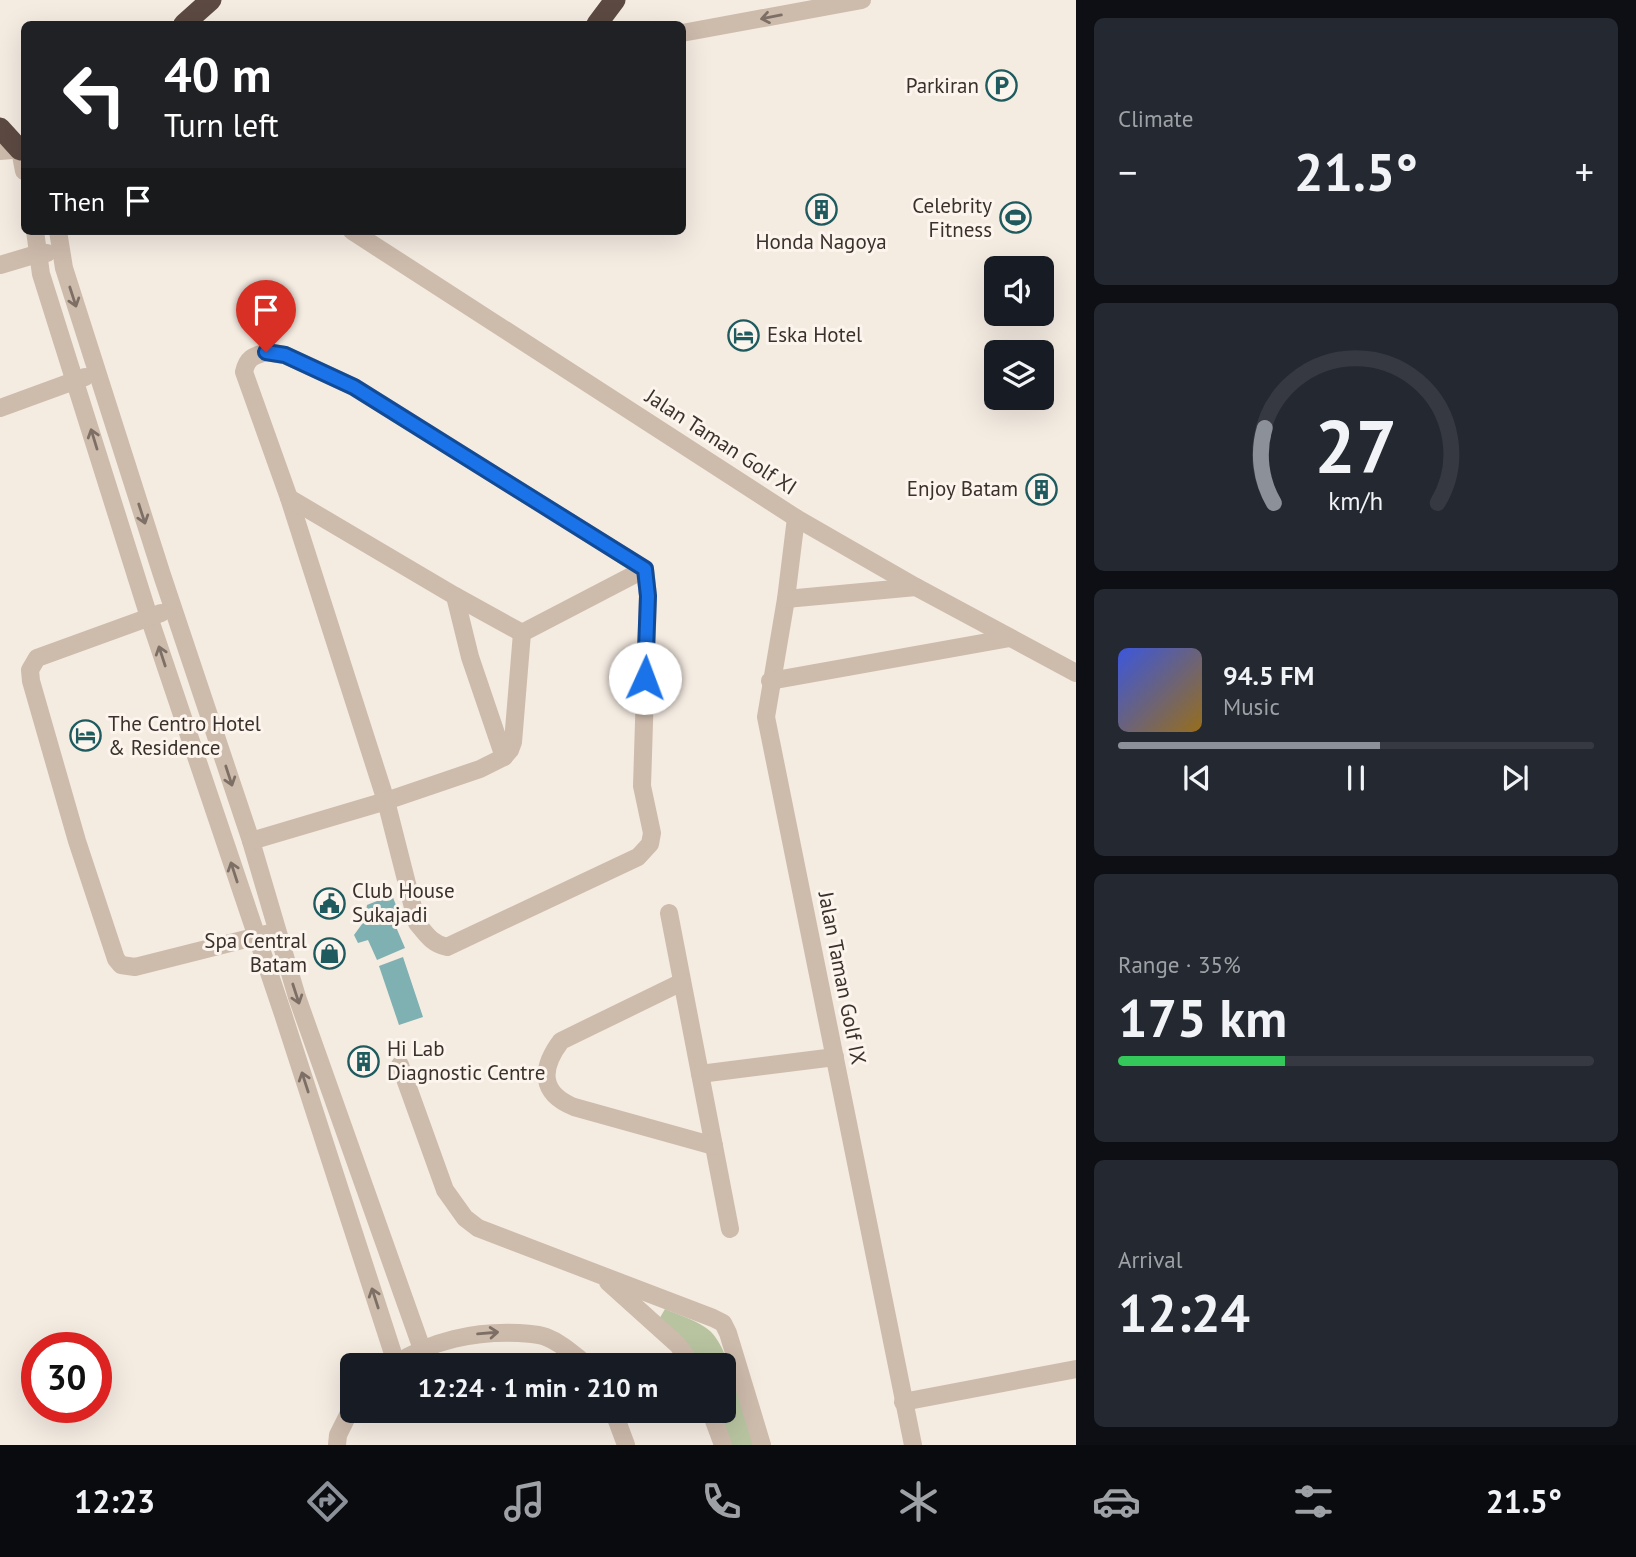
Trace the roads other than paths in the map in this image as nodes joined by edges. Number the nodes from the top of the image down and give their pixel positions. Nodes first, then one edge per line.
1 (211, 0) edge
2 (615, 0) edge
3 (862, 0) edge
4 (187, 21) edge
5 (599, 21) edge
6 (686, 32) edge
7 (0, 128) edge
8 (15, 150) edge
9 (35, 235) edge
10 (59, 235) edge
11 (358, 235) edge
12 (61, 253) junction
13 (37, 254) junction
14 (0, 265) edge
15 (97, 373) junction
16 (76, 380) junction
17 (0, 408) edge
18 (289, 498) junction
19 (796, 518) junction
20 (645, 569) junction
21 (916, 587) junction
22 (455, 596) junction
23 (786, 599) junction
24 (174, 608) junction
25 (149, 617) junction
26 (522, 633) junction
27 (1010, 638) junction
28 (1076, 673) edge
29 (770, 681) junction
30 (504, 757) junction
31 (386, 800) junction
32 (251, 841) junction
33 (669, 913) dead end
34 (278, 932) junction
35 (256, 937) junction
36 (682, 982) junction
37 (835, 1057) junction
38 (400, 1065) dead end
39 (699, 1074) junction
40 (714, 1146) junction
41 (730, 1229) dead end
42 (600, 1275) junction
43 (422, 1349) junction
44 (391, 1353) edge
45 (415, 1353) edge
46 (572, 1353) edge
47 (684, 1353) edge
48 (1076, 1370) edge
49 (903, 1402) junction
50 (344, 1423) edge
51 (617, 1423) edge
52 (715, 1423) edge
53 (337, 1445) edge
54 (626, 1445) edge
55 (723, 1445) edge
56 (762, 1445) edge
57 (913, 1445) edge

1 - 4 highway
2 - 5 highway
3 -> 6 street
7 - 8 highway
9 - 13 street
10 - 12 street
11 - 19 street, Jalan Taman Golf XI
12 - 13 street
12 -> 15 street
13 - 14 street
13 - 16 street
15 - 16 street
15 -> 24 street
16 - 17 street
25 -> 16 street
18 - 20 street
18 - 22 street
18 - 31 street
19 - 21 street, Jalan Taman Golf XI
19 - 23 street, Jalan Taman Golf IX
20 - 26 street
20 - 31 street
21 - 23 street
21 - 27 street, Jalan Taman Golf XI
22 - 26 street
22 - 30 street
23 - 29 street, Jalan Taman Golf IX
24 - 25 street
24 -> 32 street
35 -> 25 street
25 - 35 street
26 - 30 street
27 - 28 street, Jalan Taman Golf XI
27 - 29 street
29 - 37 street, Jalan Taman Golf IX
30 - 31 street
31 - 32 street
32 - 34 street
33 - 36 street
34 - 35 street
34 -> 43 street
44 -> 35 street
36 - 39 street
36 - 40 street
37 - 39 street
37 - 49 street, Jalan Taman Golf IX
38 - 42 street
39 - 40 street
40 - 41 street
42 - 47 street
42 - 56 street
43 - 45 street
43 -> 46 street
48 - 49 street
49 - 57 street, Jalan Taman Golf IX
50 - 53 street
51 - 54 street
52 - 55 street

